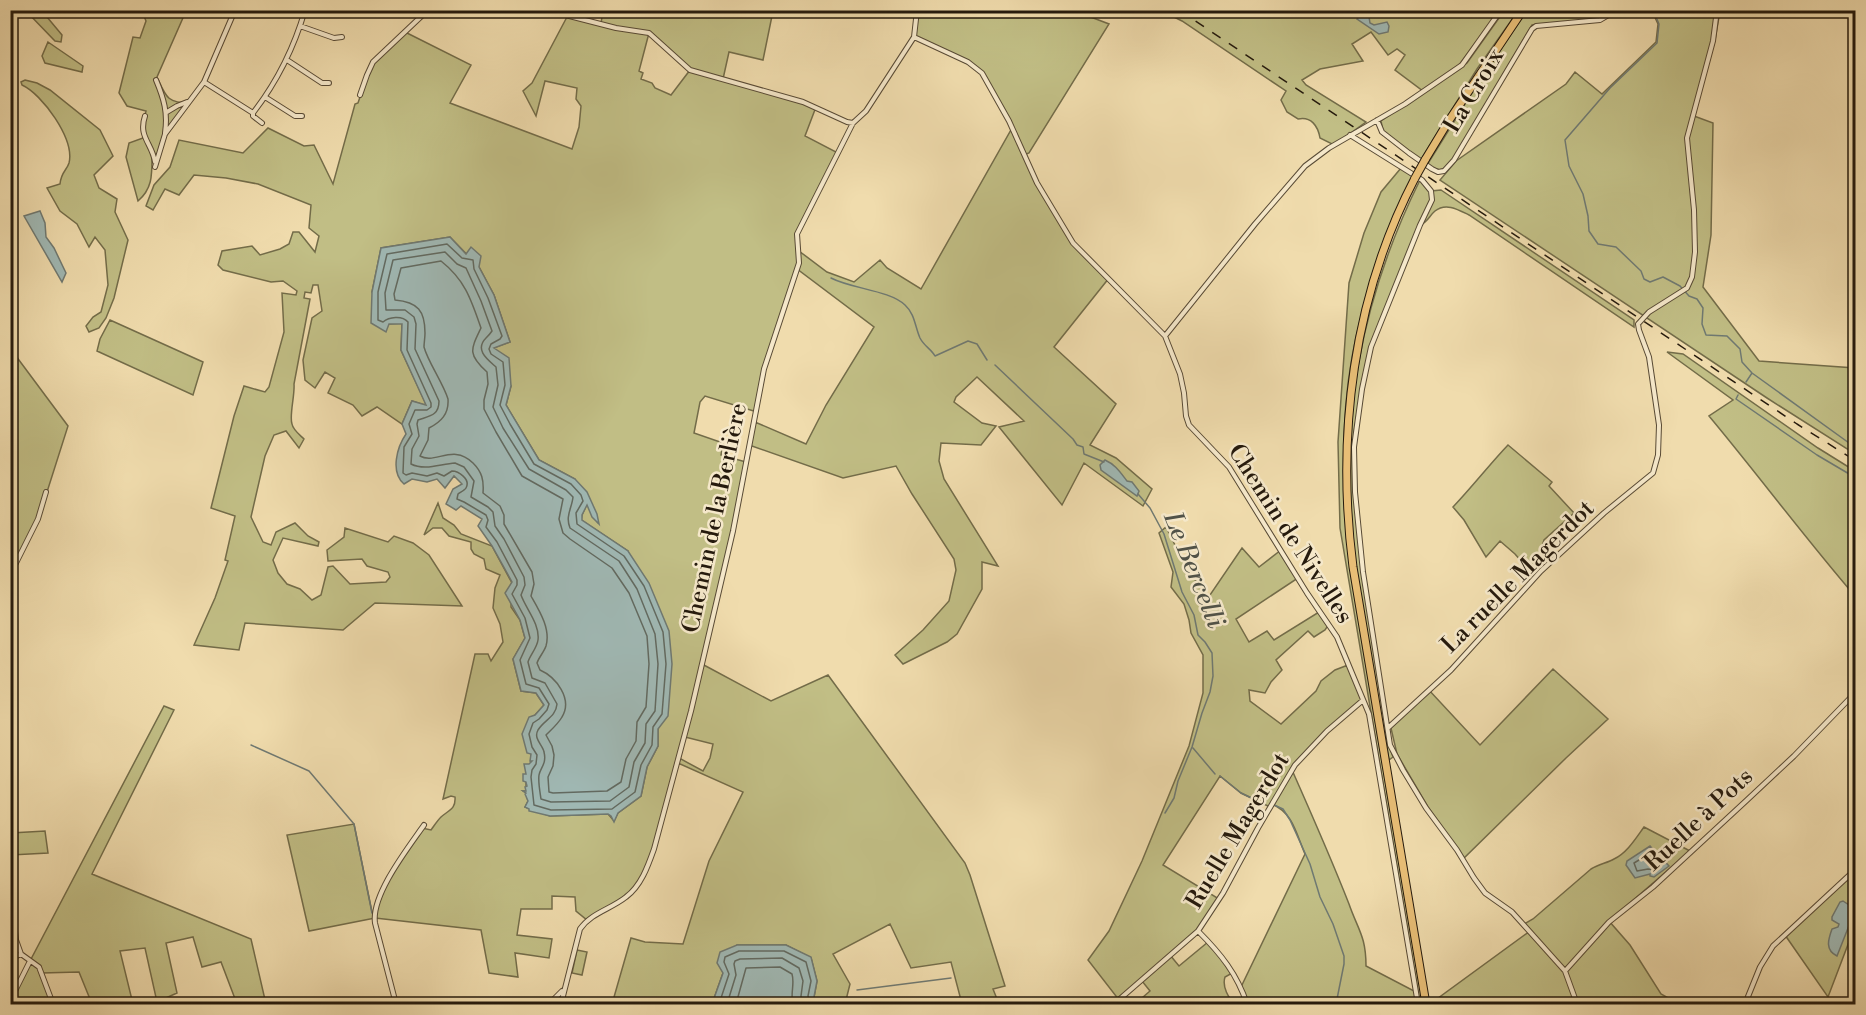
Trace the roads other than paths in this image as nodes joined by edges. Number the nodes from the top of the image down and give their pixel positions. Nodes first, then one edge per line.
1 (235, 10) edge
2 (305, 10) edge
3 (428, 10) edge
4 (546, 10) edge
5 (917, 10) edge
6 (1501, 10) edge
7 (1523, 10) edge
8 (1617, 10) edge
9 (1717, 10) edge
10 (300, 26) junction
11 (342, 37) dead end
12 (914, 37) junction
13 (287, 60) junction
14 (156, 80) dead end
15 (204, 82) junction
16 (329, 83) dead end
17 (360, 95) dead end
18 (265, 97) junction
19 (191, 99) junction
20 (170, 103) junction
21 (167, 112) junction
22 (253, 113) junction
23 (145, 116) dead end
24 (302, 116) dead end
25 (1377, 120) junction
26 (262, 123) dead end
27 (853, 123) junction
28 (165, 134) junction
29 (1350, 135) junction
30 (152, 151) junction
31 (159, 152) junction
32 (1165, 336) junction
33 (46, 492) dead end
34 (10, 575) edge
35 (1856, 692) edge
36 (1362, 701) junction
37 (1388, 727) junction
38 (424, 825) dead end
39 (1856, 869) edge
40 (10, 890) edge
41 (1198, 931) junction
42 (21, 954) junction
43 (10, 959) edge
44 (30, 961) junction
45 (1564, 971) junction
46 (564, 988) junction
47 (10, 1000) edge
48 (396, 1003) edge
49 (53, 1005) edge
50 (364, 1005) edge
51 (456, 1005) edge
52 (549, 1005) edge
53 (561, 1005) edge
54 (1114, 1005) edge
55 (1247, 1005) edge
56 (1418, 1005) edge
57 (1426, 1005) edge
58 (1577, 1005) edge
59 (1745, 1005) edge

1 - 15 street
2 - 10 street
3 - 17 street
4 - 27 street
5 - 12 street
6 - 25 street
7 - 57 highway, bridge
8 - 25 street, La Croix
9 - 37 street, La ruelle Magerdot
10 - 11 street
10 - 13 street
12 - 27 street, Chemin de la Berlière
12 - 32 street, Chemin de Nivelles
13 - 16 street
13 - 18 street
14 - 20 street
15 - 19 street
15 - 22 street
18 - 22 street
18 - 24 street
19 - 20 street
19 - 28 street
20 - 21 street
20 - 21 street
21 - 28 street
22 - 26 street
23 - 30 street
25 - 29 street
27 - 46 street, Chemin de la Berlière
28 - 31 street
29 - 32 street
29 - 37 street, Chemin de Nivelles
30 - 31 street
30 - 31 street
32 - 36 street, Chemin de Nivelles
33 - 34 street
35 - 45 street, Ruelle à Pots
36 - 41 street, Ruelle Magerdot
36 - 56 street, Chemin de Nivelles
37 - 45 street, Chemin de Nivelles
38 - 48 street
39 - 59 street
40 - 42 street
41 - 54 street, Ruelle Magerdot
41 - 55 street
42 - 43 street
42 - 44 street
44 - 47 street
44 - 49 street
45 - 58 street, Chemin de Nivelles
46 - 52 street
46 - 53 street, Chemin de la Berlière
48 - 50 street
48 - 51 street

